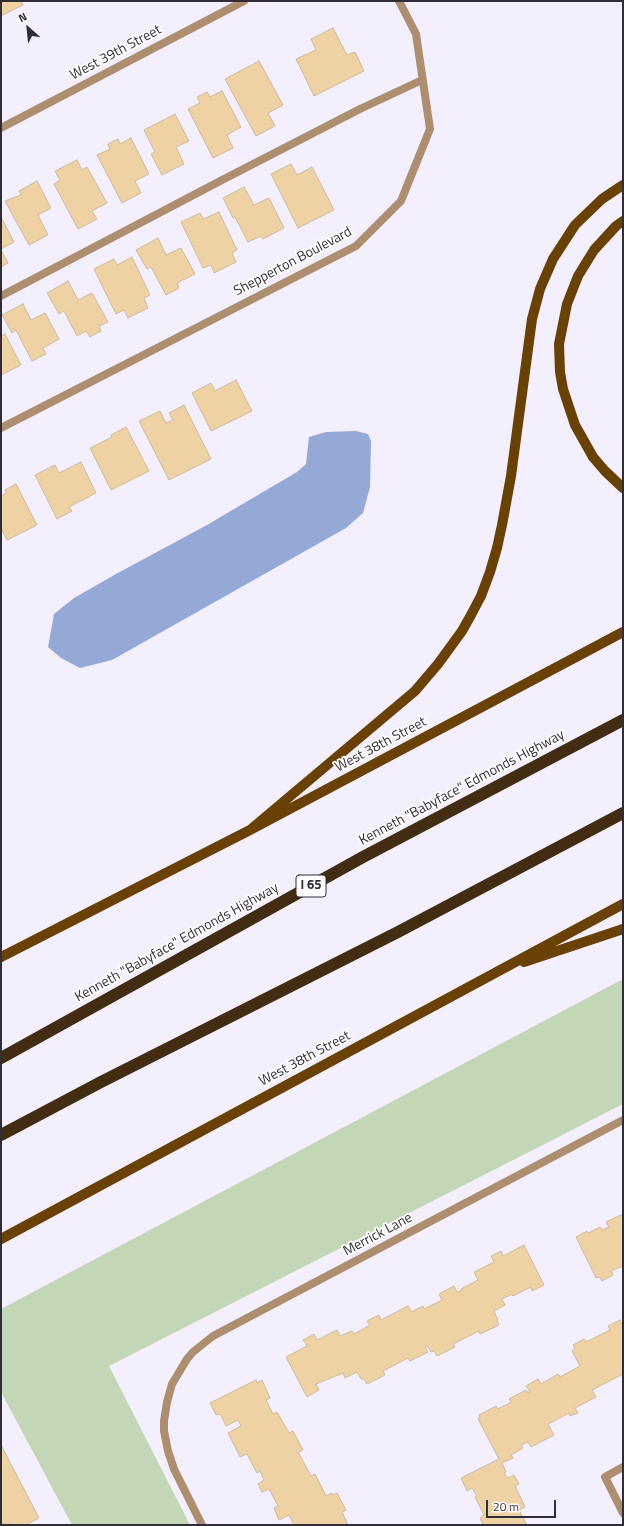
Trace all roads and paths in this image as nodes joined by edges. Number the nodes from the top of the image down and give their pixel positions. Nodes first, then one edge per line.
1 (244, 1) edge
2 (399, 1) edge
3 (422, 80) junction
4 (1, 128) edge
5 (623, 185) edge
6 (623, 221) edge
7 (1, 296) edge
8 (1, 428) edge
9 (623, 488) edge
10 (623, 632) edge
11 (623, 720) edge
12 (623, 813) edge
13 (250, 830) junction
14 (623, 904) edge
15 (623, 930) edge
16 (1, 957) edge
17 (498, 970) junction
18 (1, 1058) edge
19 (623, 1120) edge
20 (1, 1134) edge
21 (1, 1239) edge
22 (623, 1467) edge
23 (623, 1513) edge
24 (202, 1525) edge

1 - 4 street, West 39th Street
2 - 3 street, Shepperton Boulevard
3 - 7 street
3 - 8 street, Shepperton Boulevard
5 - 13 main road
6 - 9 main road
10 - 13 main road, West 38th Street
11 - 18 highway, Kenneth "Babyface" Edmonds Highway / I 65
12 - 20 highway
13 - 16 main road, West 38th Street
14 - 17 main road, West 38th Street
15 - 17 main road
17 - 21 main road, West 38th Street
19 - 24 street, Merrick Lane
22 - 23 street

